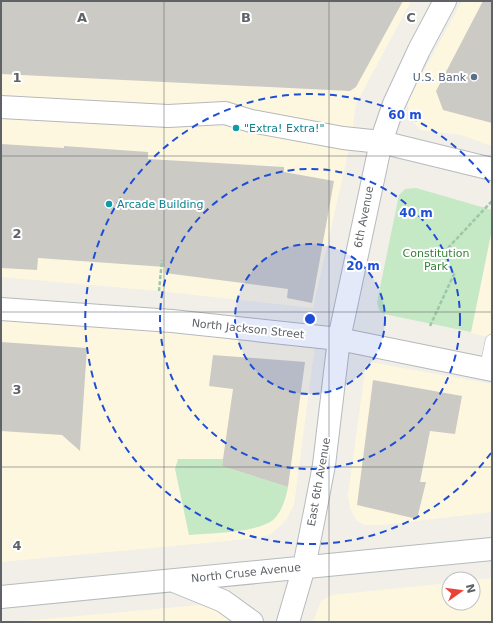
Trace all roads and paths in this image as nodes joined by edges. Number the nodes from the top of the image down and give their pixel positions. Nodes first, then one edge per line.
1 (445, 1) edge
2 (1, 107) edge
3 (380, 142) junction
4 (492, 169) edge
5 (492, 201) edge
6 (448, 248) dead end
7 (162, 260) dead end
8 (455, 272) dead end
9 (159, 291) dead end
10 (1, 309) edge
11 (430, 326) dead end
12 (339, 339) junction
13 (492, 341) edge
14 (489, 369) edge
15 (492, 549) edge
16 (304, 567) junction
17 (171, 580) junction
18 (1, 597) edge
19 (252, 622) edge
20 (288, 622) edge

1 - 3 street, 6th Avenue
2 - 3 street
3 - 4 street
3 - 12 street, 6th Avenue
5 - 6 path
7 - 9 path
8 - 11 path
10 - 12 street, North Jackson Street
12 - 14 street, North Jackson Street
12 - 16 street, East 6th Avenue
13 - 14 lane
15 - 16 street, North Cruse Avenue
16 - 17 street, North Cruse Avenue
16 - 20 street, East 6th Avenue
17 - 18 street, North Cruse Avenue
17 - 19 street

